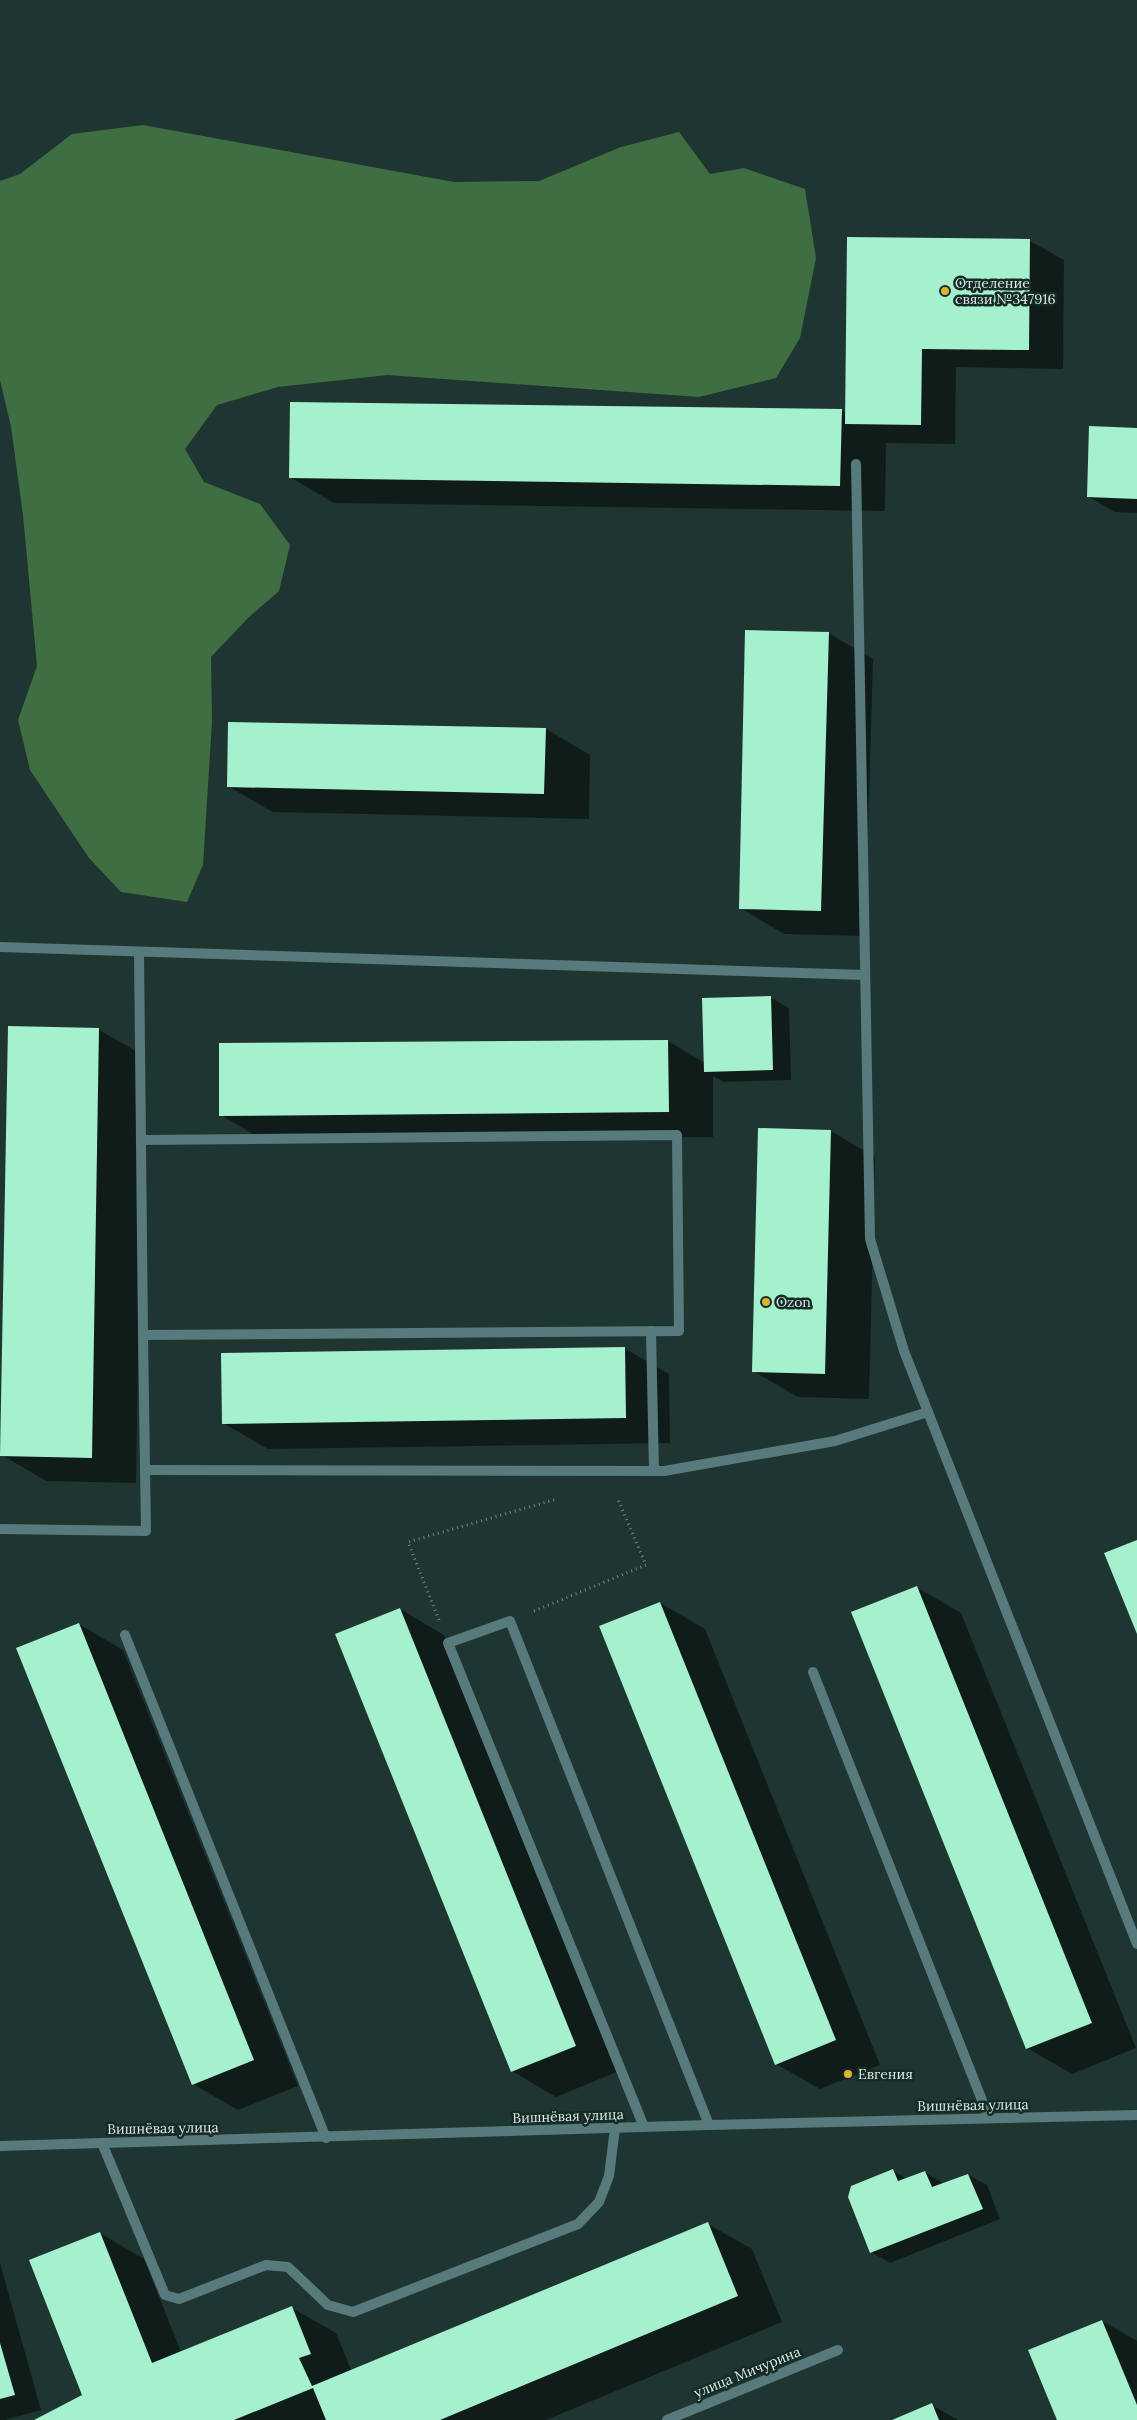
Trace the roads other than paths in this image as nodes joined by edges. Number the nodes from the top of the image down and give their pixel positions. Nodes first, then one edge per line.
1 (856, 464) dead end
2 (0, 947) edge
3 (139, 952) junction
4 (865, 975) junction
5 (142, 1140) junction
6 (652, 1331) junction
7 (144, 1335) junction
8 (928, 1412) junction
9 (145, 1470) junction
10 (654, 1471) junction
11 (0, 1530) edge
12 (125, 1634) dead end
13 (813, 1672) dead end
14 (1137, 1944) edge
15 (1137, 2115) edge
16 (989, 2118) junction
17 (709, 2125) junction
18 (644, 2127) junction
19 (615, 2128) junction
20 (326, 2138) junction
21 (102, 2143) junction
22 (0, 2146) edge
23 (838, 2350) dead end
24 (667, 2420) edge

1 - 4 street
2 - 3 street
3 - 4 street
3 - 5 street
4 - 8 street
5 - 6 street
5 - 7 street
6 - 7 street
6 - 10 street
7 - 9 street
8 - 10 street
8 - 14 street
9 - 10 street
9 - 11 street
12 - 20 street
13 - 16 street
15 - 16 street, Вишнёвая улица
16 - 17 street, Вишнёвая улица
17 - 18 street, Вишнёвая улица
17 - 18 street
18 - 19 street, Вишнёвая улица
19 - 20 street, Вишнёвая улица
19 - 21 street
20 - 21 street, Вишнёвая улица
21 - 22 street, Вишнёвая улица
23 - 24 street, улица Мичурина

